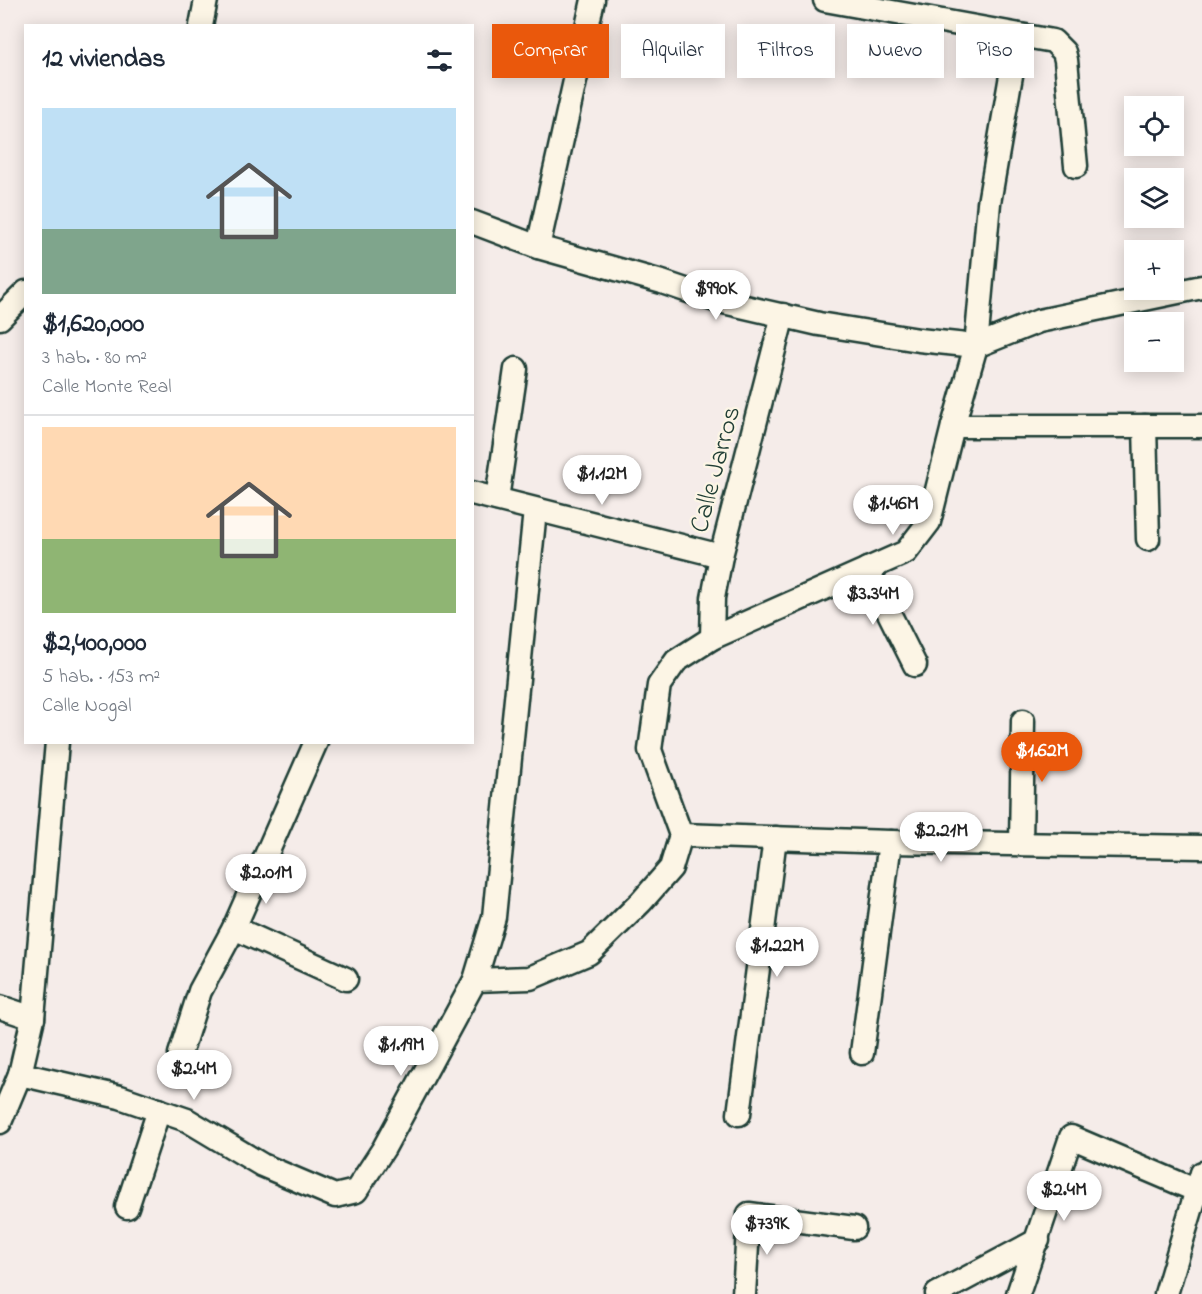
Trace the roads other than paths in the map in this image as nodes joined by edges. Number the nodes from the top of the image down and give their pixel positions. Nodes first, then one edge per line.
1 (206, 0) edge
2 (593, 0) edge
3 (825, 0) edge
4 (201, 24) edge
5 (957, 24) edge
6 (1034, 38) edge
7 (1011, 78) edge
8 (1076, 166) dead end
9 (474, 223) edge
10 (538, 247) junction
11 (1196, 288) edge
12 (24, 294) edge
13 (783, 315) junction
14 (0, 318) edge
15 (976, 346) junction
16 (516, 369) dead end
17 (953, 426) junction
18 (1145, 426) junction
19 (1202, 426) edge
20 (474, 494) edge
21 (497, 500) junction
22 (535, 510) junction
23 (1148, 539) dead end
24 (721, 556) junction
25 (867, 569) junction
26 (712, 638) junction
27 (915, 665) dead end
28 (1023, 721) dead end
29 (57, 744) edge
30 (315, 744) edge
31 (681, 835) junction
32 (775, 838) junction
33 (890, 842) junction
34 (1021, 844) junction
35 (1202, 847) edge
36 (234, 928) junction
37 (346, 979) dead end
38 (476, 981) junction
39 (0, 1007) edge
40 (33, 1018) junction
41 (862, 1053) dead end
42 (180, 1054) dead end
43 (20, 1074) junction
44 (159, 1110) junction
45 (739, 1114) dead end
46 (0, 1122) edge
47 (1200, 1186) edge
48 (127, 1207) dead end
49 (854, 1228) dead end
50 (1038, 1240) junction
51 (744, 1294) edge
52 (937, 1294) edge
53 (1018, 1294) edge
54 (1166, 1294) edge

1 - 4 street
2 - 10 street
3 - 5 street
6 - 8 street
7 - 15 street
9 - 10 street
10 - 13 street
11 - 15 street
12 - 14 street
13 - 15 street
13 - 24 street, Calle Jarros
15 - 17 street
16 - 21 street
17 - 18 street
17 - 25 street
18 - 19 street
18 - 23 street
20 - 21 street
21 - 22 street
22 - 24 street
22 - 38 street
24 - 26 street, Calle Jarros
25 - 26 street
25 - 27 street
26 - 31 street
28 - 34 street
29 - 40 street
30 - 36 street
31 - 32 street
31 - 38 street
32 - 33 street
32 - 45 street
33 - 34 street
33 - 41 street
34 - 35 street
36 - 37 street
36 - 42 street
38 - 44 street
39 - 40 street
40 - 43 street
43 - 44 street
43 - 46 street
44 - 48 street
47 - 50 street
47 - 54 street
49 - 51 street
50 - 52 street
50 - 53 street

